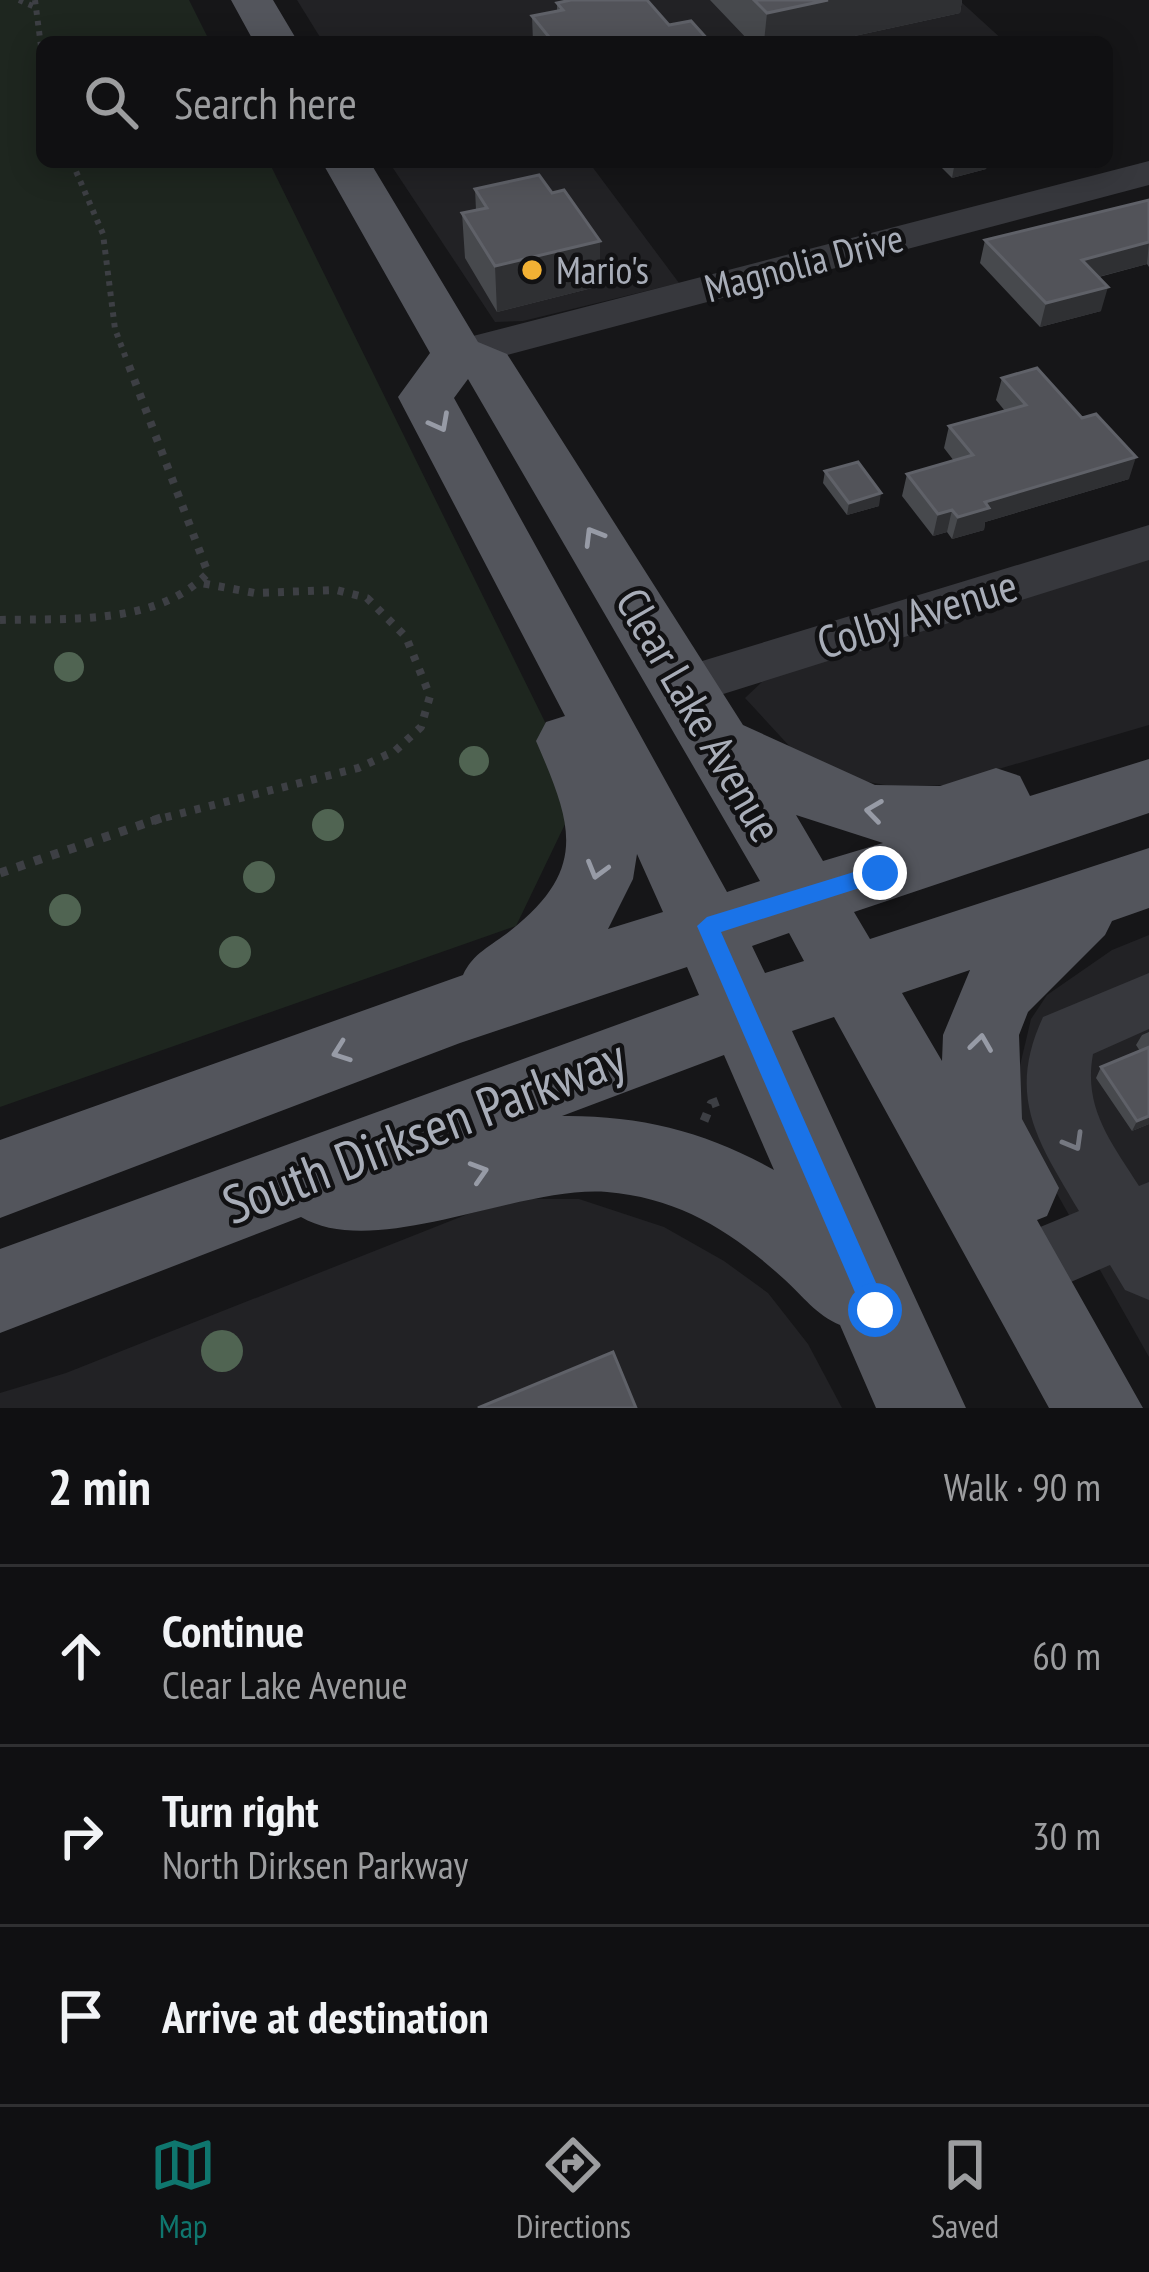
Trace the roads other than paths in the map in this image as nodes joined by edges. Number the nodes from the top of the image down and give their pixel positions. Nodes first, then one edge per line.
1 (252, 0) edge
2 (273, 36) edge
3 (350, 168) edge
4 (1149, 173) edge
5 (458, 353) junction
6 (479, 498) junction
7 (1149, 542) edge
8 (685, 686) junction
9 (719, 744) junction
10 (1149, 750) edge
11 (1149, 786) edge
12 (1124, 887) edge
13 (805, 897) junction
14 (707, 926) junction
15 (851, 978) junction
16 (1149, 1000) edge
17 (452, 1012) junction
18 (741, 1013) junction
19 (0, 1179) edge
20 (238, 1202) junction
21 (1120, 1240) edge
22 (0, 1291) edge
23 (875, 1310) junction
24 (921, 1408) edge
25 (1098, 1408) edge
26 (1149, 1408) edge

1 - 2 main road
3 - 5 main road, Clear Lake Avenue
4 - 5 street, Magnolia Drive
5 -> 6 main road, Clear Lake Avenue
8 -> 5 main road, Clear Lake Avenue
6 - 14 main road, Clear Lake Avenue
6 -> 17 main road
7 - 8 street, Colby Avenue
8 - 9 main road, Clear Lake Avenue
10 -> 9 main road
9 - 13 main road, Clear Lake Avenue
11 - 13 main road, South Dirksen Parkway
12 - 15 main road, South Dirksen Parkway
21 -> 12 main road
13 - 14 main road, South Dirksen Parkway
13 - 15 main road, Clear Lake Avenue
14 - 17 main road, South Dirksen Parkway
14 - 18 main road, Clear Lake Avenue
15 - 18 main road, South Dirksen Parkway
15 - 25 main road, Clear Lake Avenue
16 -> 21 street
17 -> 19 main road, South Dirksen Parkway
18 - 20 main road, South Dirksen Parkway
18 - 23 main road, Clear Lake Avenue
20 - 22 main road, South Dirksen Parkway
20 -> 23 main road
21 - 26 main road
23 - 24 main road, Clear Lake Avenue

